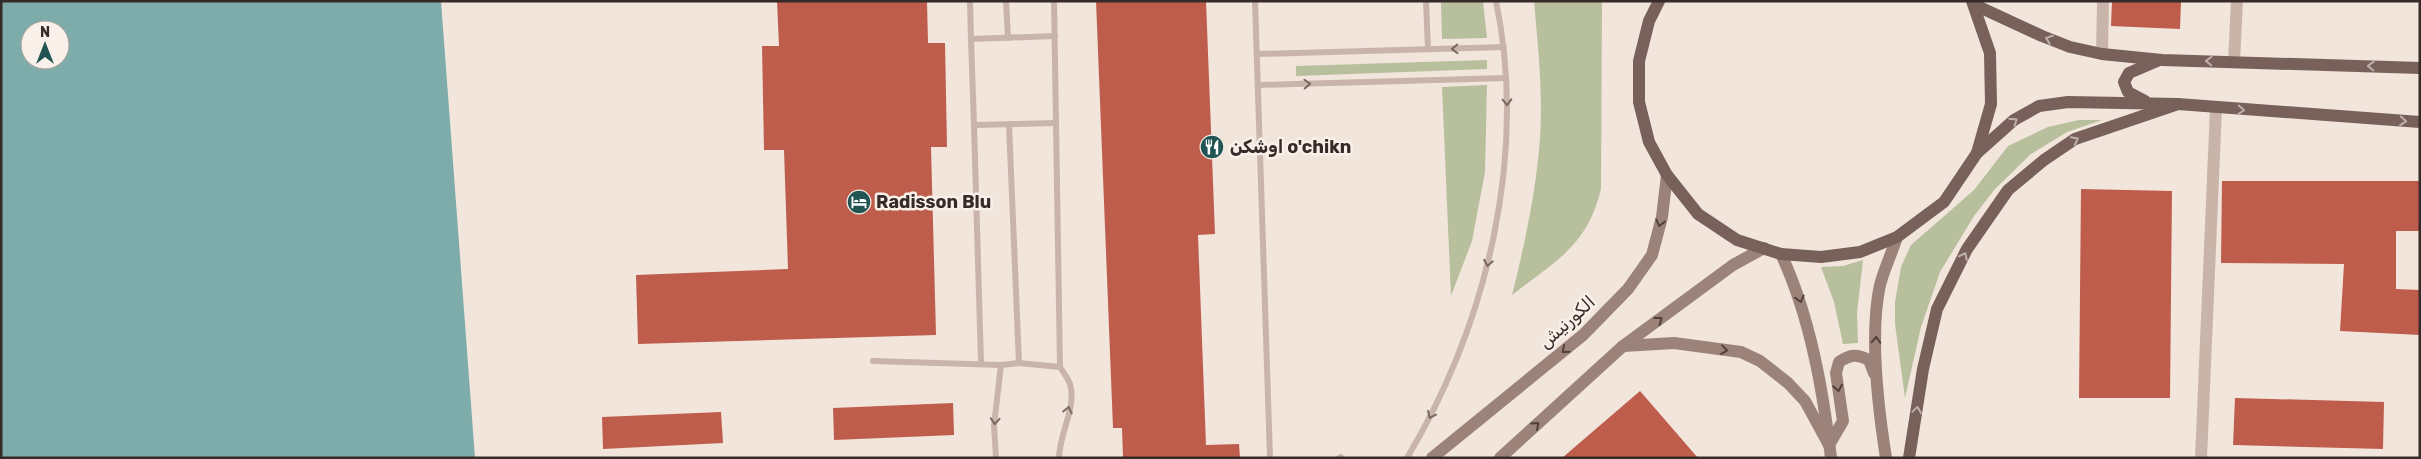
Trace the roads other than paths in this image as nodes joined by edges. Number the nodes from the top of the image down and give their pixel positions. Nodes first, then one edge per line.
1 (970, 1) edge
2 (1006, 1) edge
3 (1054, 1) edge
4 (1255, 1) edge
5 (1426, 1) edge
6 (1496, 1) edge
7 (1659, 1) edge
8 (2103, 1) edge
9 (2237, 1) edge
10 (1973, 3) edge
11 (1055, 36) junction
12 (1008, 38) junction
13 (971, 39) junction
14 (1504, 47) junction
15 (1428, 50) junction
16 (1257, 54) junction
17 (2102, 54) junction
18 (2162, 60) junction
19 (2234, 62) junction
20 (2420, 68) edge
21 (1506, 78) junction
22 (1258, 85) junction
23 (2150, 103) junction
24 (2178, 104) junction
25 (2216, 108) junction
26 (2420, 122) edge
27 (1056, 123) junction
28 (1009, 124) junction
29 (974, 125) junction
30 (1977, 153) junction
31 (1667, 175) junction
32 (1897, 237) junction
33 (1764, 248) junction
34 (1781, 254) junction
35 (1624, 346) junction
36 (873, 361) dead end
37 (981, 363) junction
38 (1020, 363) junction
39 (1001, 365) junction
40 (1060, 367) junction
41 (1877, 382) junction
42 (1830, 451) edge
43 (996, 458) edge
44 (1059, 458) edge
45 (1270, 458) edge
46 (1407, 458) edge
47 (1432, 458) edge
48 (1500, 458) edge
49 (1886, 458) edge
50 (1909, 458) edge
51 (2201, 458) edge

1 - 13 lane
2 - 12 lane
3 - 11 lane
4 - 16 lane
5 - 15 lane
6 - 14 lane
7 - 31 main road
8 - 17 street
9 - 19 street
17 -> 10 main road
10 - 30 main road
11 - 12 lane
11 - 27 lane
12 - 13 lane
13 - 29 lane
14 -> 15 lane
14 - 21 lane
15 - 16 lane
16 - 22 lane
17 - 18 main road
19 -> 18 main road
18 - 23 main road
20 -> 19 main road
22 -> 21 lane
21 -> 46 lane
22 - 45 lane
23 - 24 main road
30 -> 23 main road
24 - 25 main road
50 -> 24 main road
25 -> 26 main road
25 - 51 street
27 - 28 lane
27 - 40 lane
28 - 29 lane
28 - 38 lane
29 - 37 lane
30 - 32 main road
31 - 33 main road
31 -> 47 main road, الكورنيش
32 - 34 main road
41 -> 32 main road
33 - 34 main road
35 -> 33 main road
34 -> 42 main road
35 -> 42 main road
48 -> 35 main road
36 - 37 lane
37 - 39 lane
38 - 39 lane
38 - 40 lane
39 -> 43 lane
44 -> 40 lane
41 -> 42 main road
41 - 49 main road

